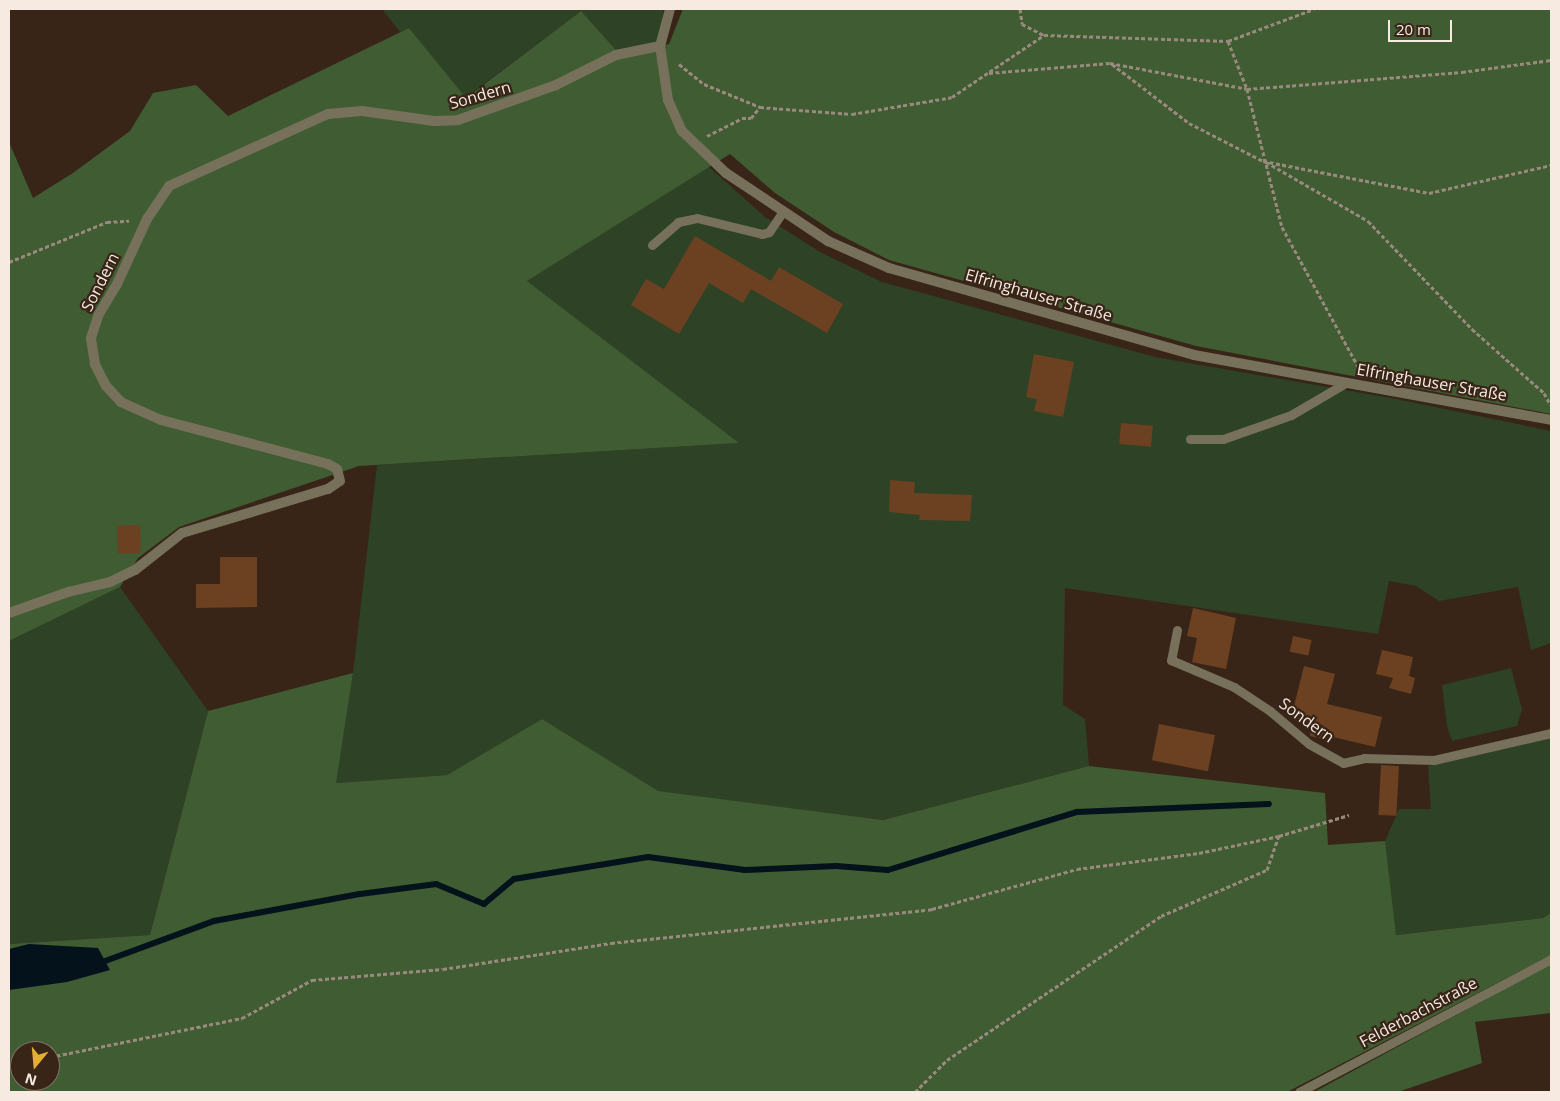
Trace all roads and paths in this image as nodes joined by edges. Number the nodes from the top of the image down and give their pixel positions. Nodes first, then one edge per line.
1 (670, 9) edge
2 (1020, 9) edge
3 (1307, 9) edge
4 (1314, 9) edge
5 (1302, 13) junction
6 (1044, 35) junction
7 (1228, 41) junction
8 (660, 46) junction
9 (1551, 60) edge
10 (1110, 62) junction
11 (989, 73) junction
12 (1247, 89) junction
13 (760, 107) junction
14 (692, 144) junction
15 (1263, 161) junction
16 (1551, 165) edge
17 (782, 213) junction
18 (147, 219) junction
19 (652, 245) dead end
20 (9, 262) edge
21 (1347, 382) junction
22 (1368, 386) junction
23 (1551, 406) edge
24 (1551, 420) edge
25 (1190, 439) dead end
26 (9, 613) edge
27 (1177, 630) dead end
28 (1551, 733) edge
29 (1349, 815) dead end
30 (1279, 836) junction
31 (1551, 959) edge
32 (60, 1055) edge
33 (915, 1092) edge
34 (1299, 1092) edge

1 - 8 street, Elfringhauser Straße
2 - 6 path
3 - 5 path
4 - 5 path
5 - 7 path
6 - 7 path
6 - 11 path
7 - 12 path
8 - 13 path
8 - 14 street, Elfringhauser Straße
8 - 18 street, Sondern
9 - 12 path
10 - 11 path
10 - 12 path
10 - 15 path
11 - 13 path
12 - 15 path
13 - 14 path
14 - 17 street, Elfringhauser Straße
15 - 16 path
15 - 22 path
15 - 23 path
17 - 19 lane
17 - 21 street, Elfringhauser Straße
18 - 20 path
18 - 26 street, Sondern
21 - 22 street, Elfringhauser Straße
21 - 25 lane
22 - 24 street, Elfringhauser Straße
27 - 28 lane, Sondern
29 - 30 path
30 - 32 path
30 - 33 path
31 - 34 lane, Felderbachstraße

